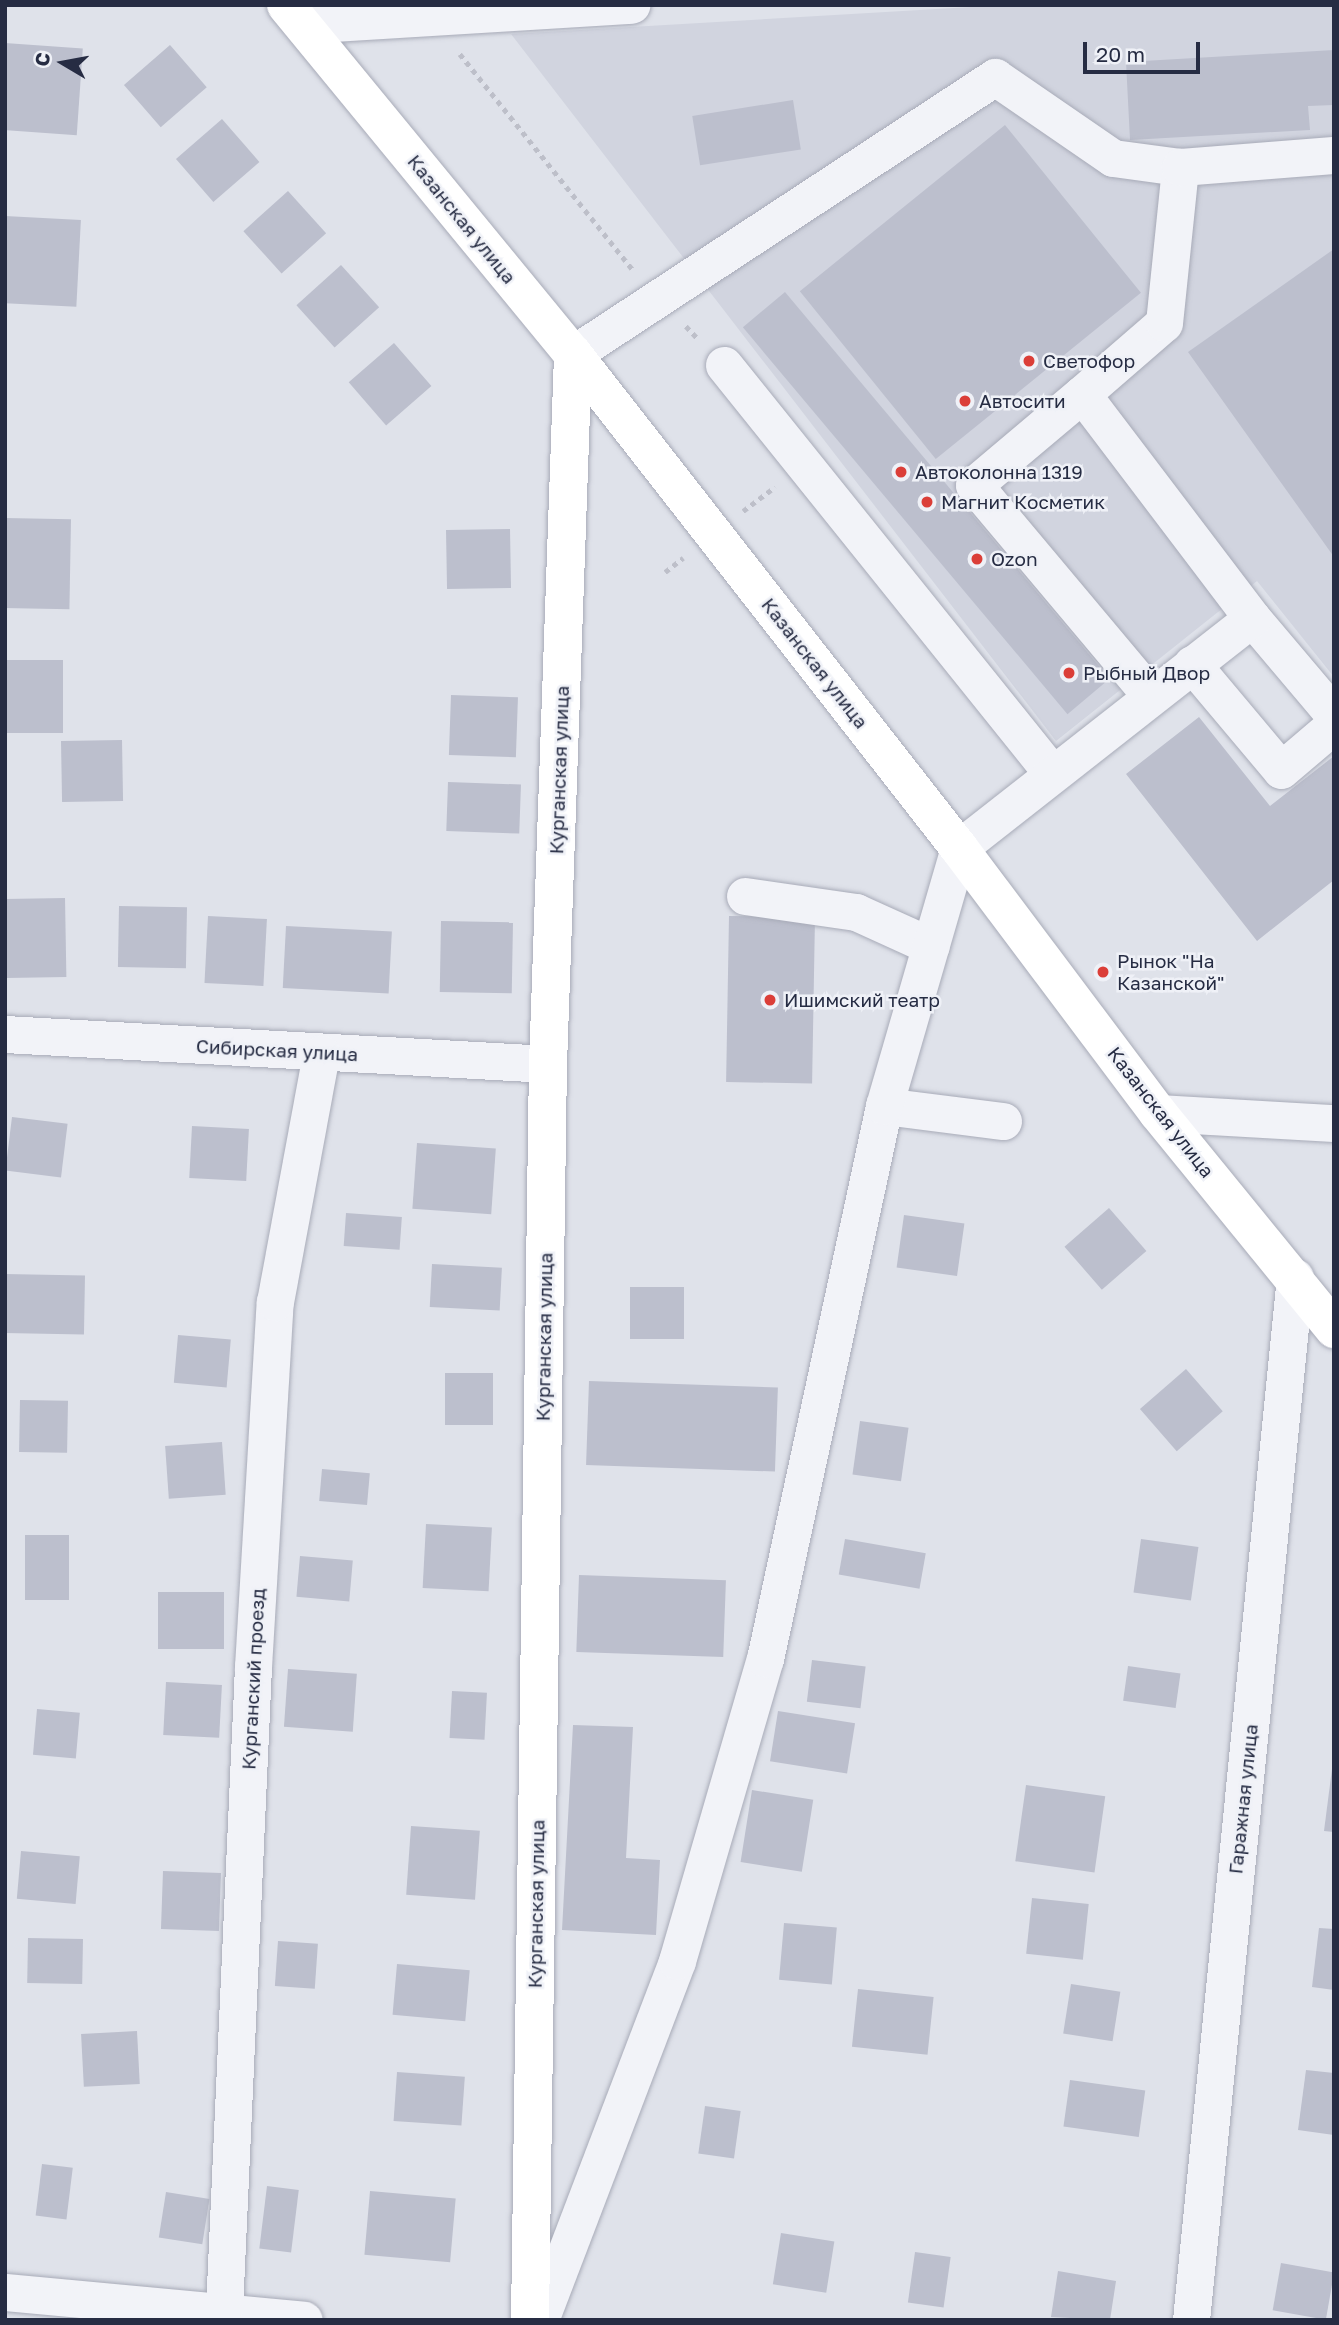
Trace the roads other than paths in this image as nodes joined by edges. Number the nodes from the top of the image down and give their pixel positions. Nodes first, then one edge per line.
1 (286, 5) edge
2 (295, 5) edge
3 (631, 5) edge
4 (1334, 155) edge
5 (1180, 167) junction
6 (573, 354) junction
7 (724, 365) road end
8 (1082, 394) junction
9 (1252, 618) junction
10 (1192, 664) junction
11 (1151, 696) junction
12 (1334, 715) edge
13 (1334, 725) edge
14 (1051, 772) junction
15 (959, 848) junction
16 (746, 896) dead end
17 (931, 946) junction
18 (5, 1034) edge
19 (321, 1053) junction
20 (548, 1064) junction
21 (884, 1106) junction
22 (1158, 1113) junction
23 (1003, 1121) dead end
24 (1334, 1123) edge
25 (1295, 1277) junction
26 (1334, 1329) edge
27 (5, 2292) edge
28 (224, 2310) junction
29 (304, 2320) edge
30 (530, 2320) edge
31 (540, 2320) edge
32 (1191, 2320) edge

1 - 6 main road, Казанская улица
2 - 3 street
4 - 5 street
5 - 6 street
5 - 8 street
6 - 15 main road, Казанская улица
6 - 20 main road, Курганская улица
7 - 14 street
8 - 9 street
8 - 11 street
9 - 10 street
9 - 12 street
10 - 11 street
10 - 13 street
11 - 14 street
14 - 15 street
15 - 17 street
15 - 22 main road, Казанская улица
16 - 17 street
17 - 21 street
18 - 19 street, Сибирская улица
19 - 20 street, Сибирская улица
19 - 28 street, Курганский проезд
20 - 30 main road, Курганская улица
21 - 23 street
21 - 31 street
22 - 24 street
22 - 25 main road, Казанская улица
25 - 26 main road, Казанская улица
25 - 32 street, Гаражная улица
27 - 28 street
28 - 29 street

